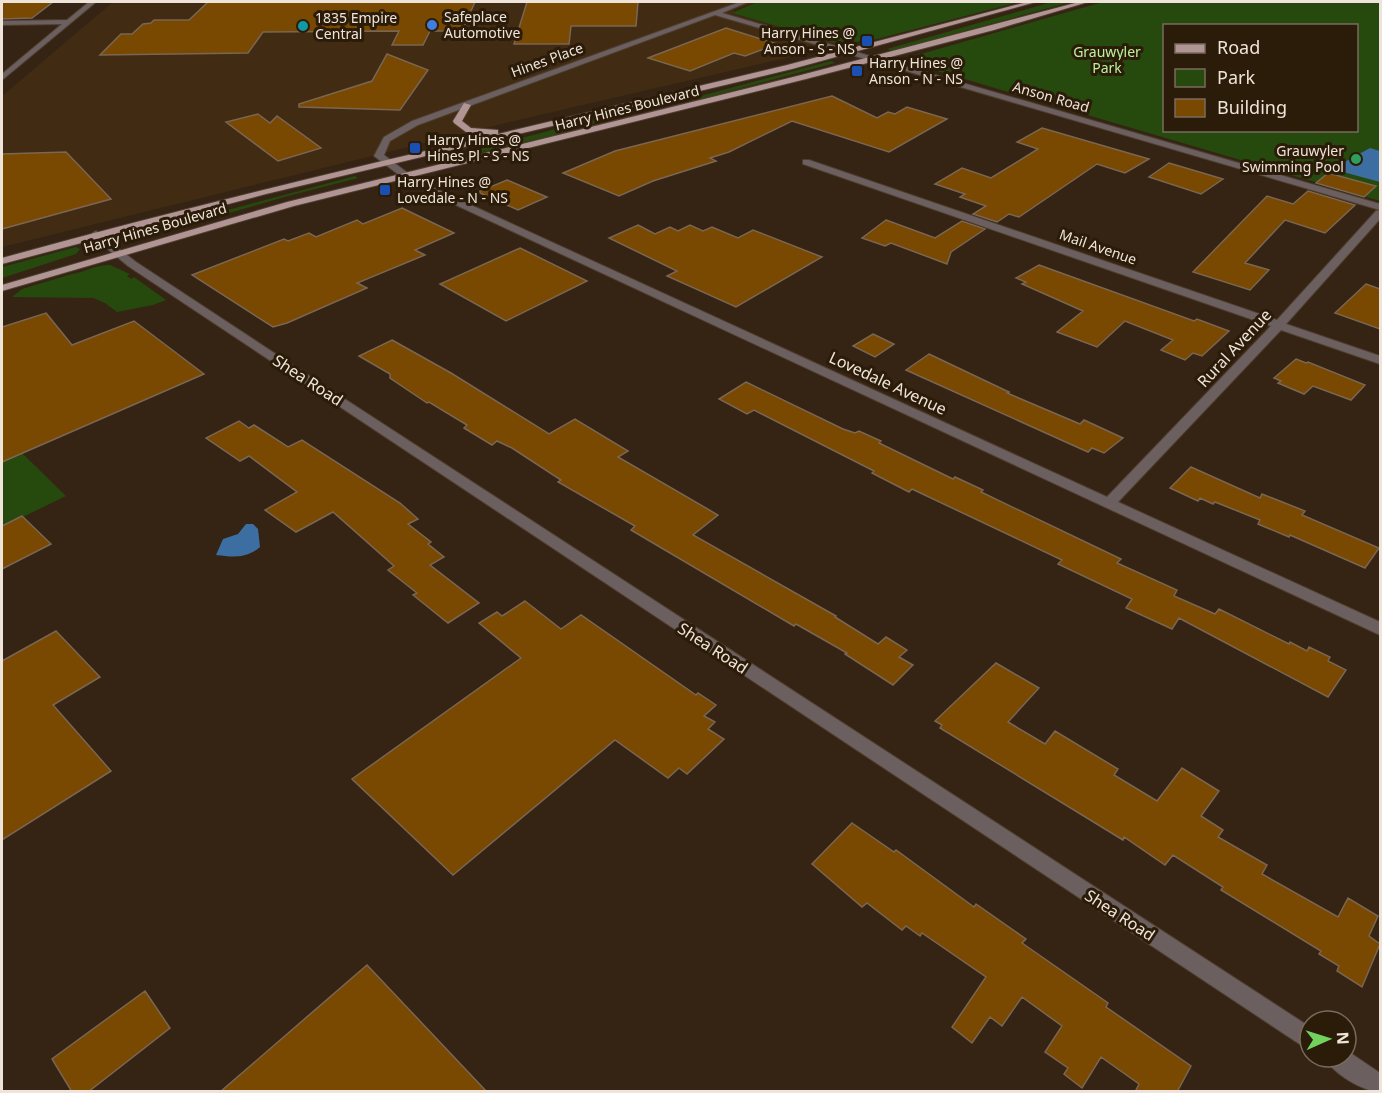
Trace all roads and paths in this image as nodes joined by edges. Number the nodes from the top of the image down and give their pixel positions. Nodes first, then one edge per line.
1 (93, 2) edge
2 (745, 2) edge
3 (1033, 2) edge
4 (1085, 2) edge
5 (714, 13) junction
6 (67, 22) junction
7 (2, 23) edge
8 (2, 30) edge
9 (59, 30) junction
10 (849, 52) junction
11 (877, 59) junction
12 (2, 78) edge
13 (663, 98) junction
14 (467, 105) junction
15 (681, 109) junction
16 (510, 133) junction
17 (385, 162) junction
18 (806, 162) dead end
19 (406, 176) junction
20 (1380, 207) edge
21 (1380, 213) edge
22 (96, 234) junction
23 (119, 252) junction
24 (2, 261) edge
25 (2, 288) edge
26 (1279, 325) junction
27 (1380, 360) edge
28 (1109, 503) junction
29 (1380, 629) edge
30 (1298, 1032) edge
31 (1354, 1069) edge
32 (1380, 1086) edge

1 - 6 street
2 - 5 street, Hines Place
3 - 10 main road, Harry Hines Boulevard
4 - 11 main road, Harry Hines Boulevard
5 - 10 street, Anson Road
5 - 14 street, Hines Place
6 - 7 street
6 - 9 street
8 - 9 street
9 - 12 street
10 - 11 street, Anson Road
10 - 13 main road, Harry Hines Boulevard
11 - 15 main road, Harry Hines Boulevard
11 - 20 street, Anson Road
13 - 15 main road
13 - 16 main road, Harry Hines Boulevard
14 - 16 main road
14 - 17 street, Hines Place
15 - 19 main road, Harry Hines Boulevard
16 - 17 main road, Harry Hines Boulevard
17 - 19 street, Lovedale Avenue
17 - 22 main road, Harry Hines Boulevard
18 - 26 street, Mail Avenue
19 - 23 main road, Harry Hines Boulevard
19 - 28 street, Lovedale Avenue
21 - 26 street, Rural Avenue
22 - 23 street, Shea Road
22 - 24 main road, Harry Hines Boulevard
23 - 25 main road, Harry Hines Boulevard
23 - 30 street, Shea Road
26 - 27 street, Mail Avenue
26 - 28 street, Rural Avenue
28 - 29 street, Lovedale Avenue
31 - 32 street

